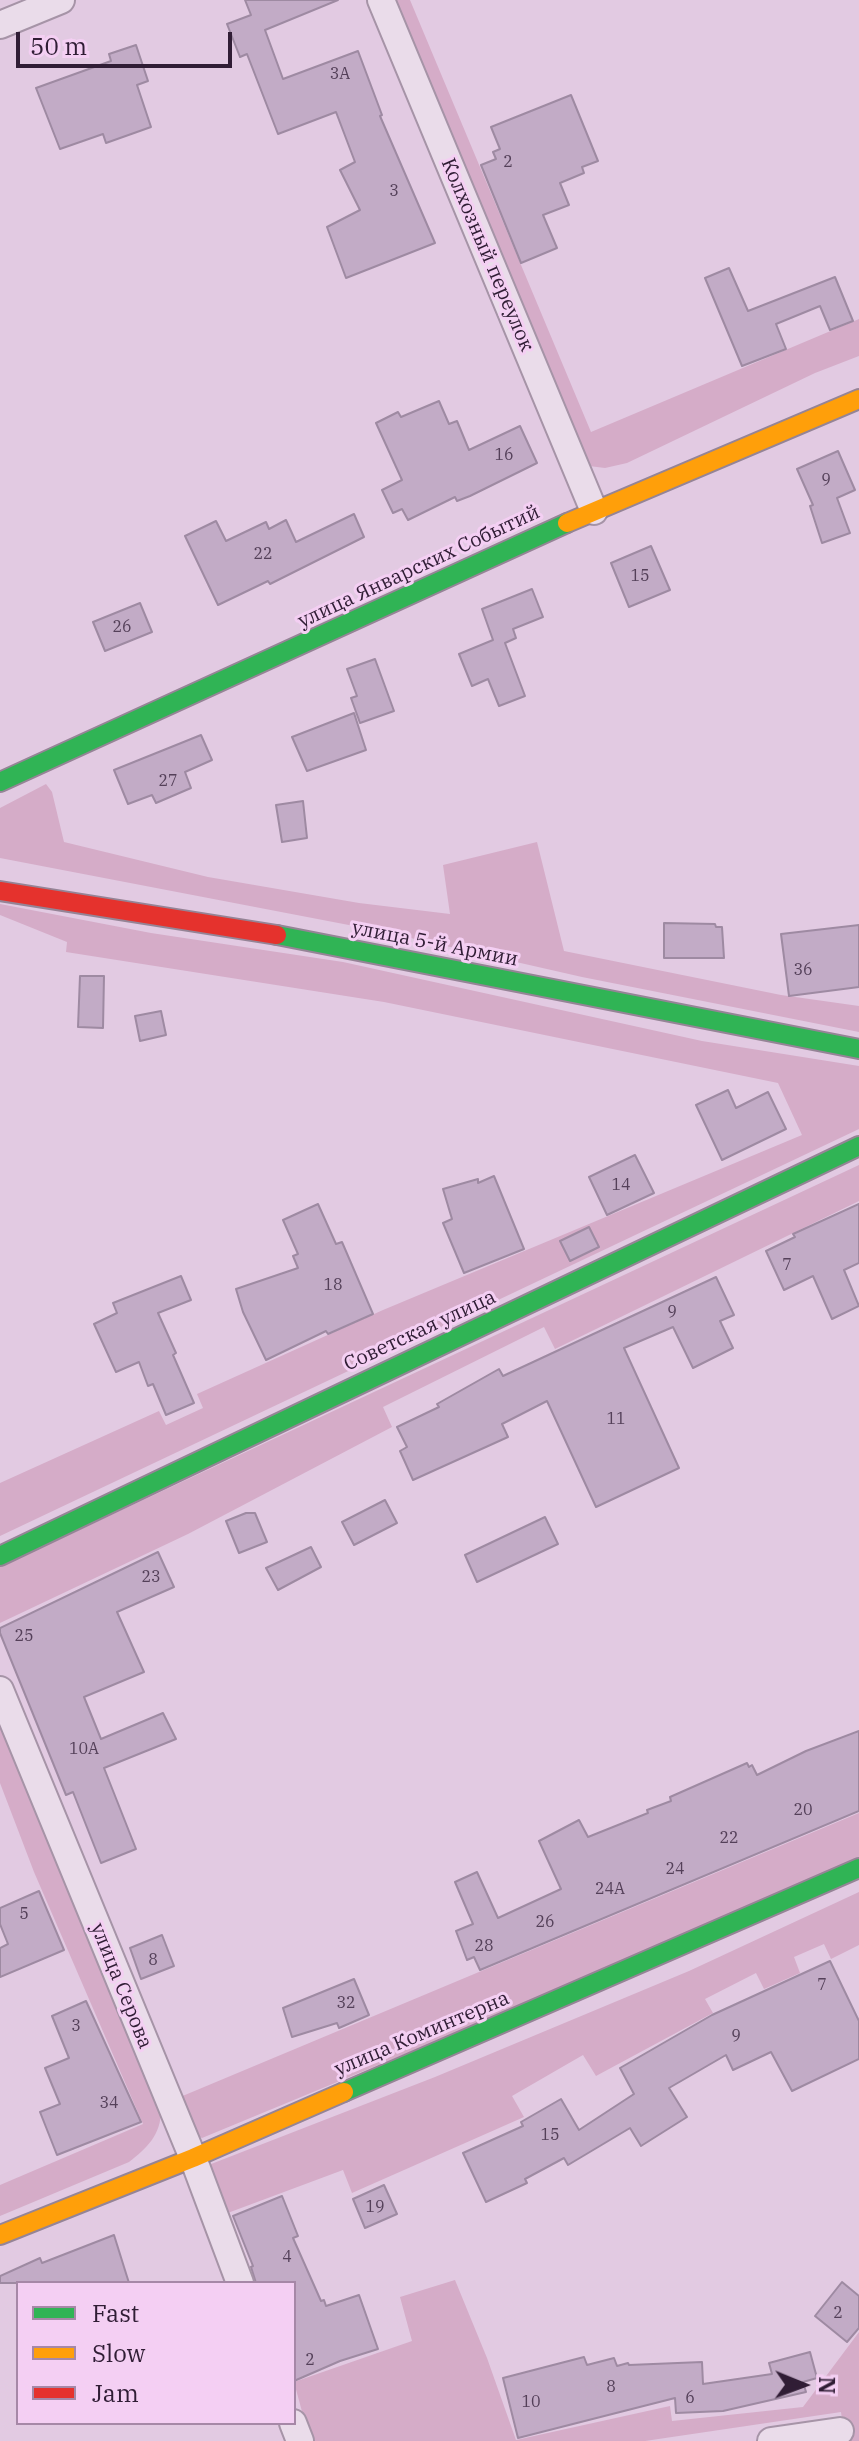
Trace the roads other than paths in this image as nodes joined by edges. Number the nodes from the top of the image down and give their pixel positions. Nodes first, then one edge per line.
1 (61, 0) edge
2 (381, 0) edge
3 (0, 25) edge
4 (859, 399) edge
5 (594, 511) junction
6 (0, 782) edge
7 (0, 891) edge
8 (859, 1049) edge
9 (859, 1146) edge
10 (0, 1556) edge
11 (0, 1690) edge
12 (859, 1868) edge
13 (193, 2158) junction
14 (0, 2235) edge
15 (239, 2281) edge
16 (840, 2431) dead end
17 (771, 2441) edge

1 - 3 street
2 - 5 street, Колхозный переулок
4 - 5 street, улица Январских Событий
5 - 6 street, улица Январских Событий
7 - 8 street, улица 5-й Армии
9 - 10 street, Советская улица
11 - 13 street, улица Серова
12 - 13 street, улица Коминтерна
13 - 14 street, улица Коминтерна
13 - 15 street, улица Серова
16 - 17 street

